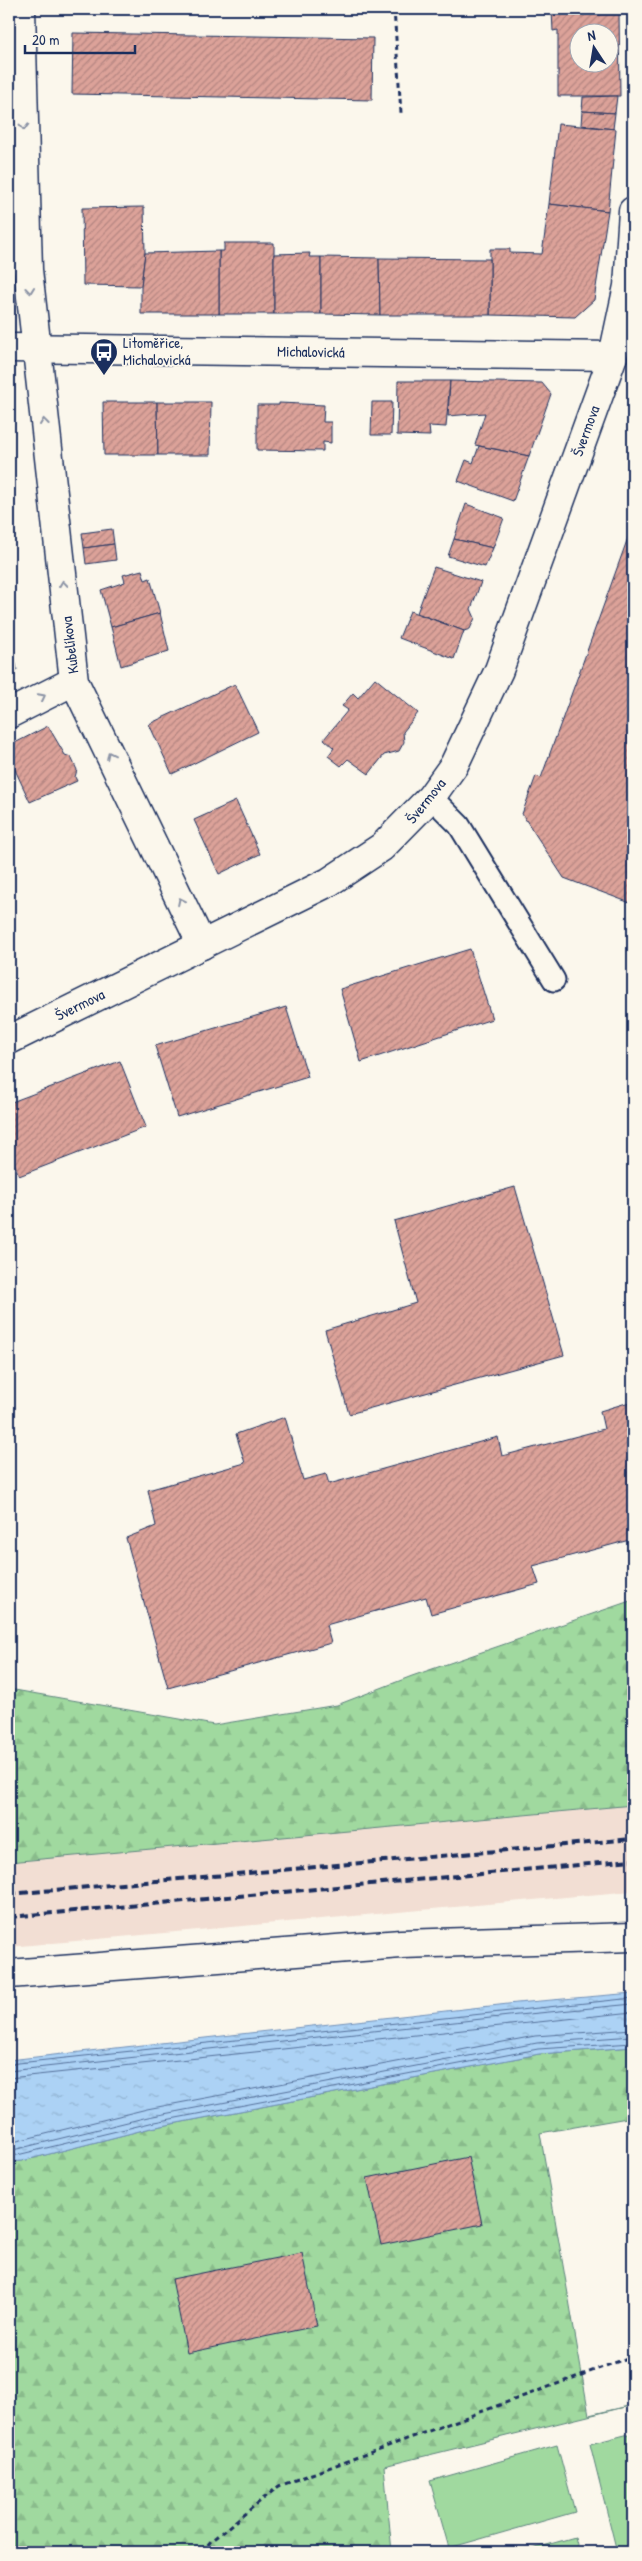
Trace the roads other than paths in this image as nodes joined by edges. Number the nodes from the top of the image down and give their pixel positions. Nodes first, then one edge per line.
1 (21, 9) edge
2 (633, 211) edge
3 (631, 286) edge
4 (9, 348) edge
5 (36, 348) junction
6 (613, 356) junction
7 (74, 681) junction
8 (9, 714) edge
9 (431, 797) junction
10 (202, 945) junction
11 (554, 980) dead end
12 (9, 1040) edge
13 (633, 1937) edge
14 (9, 1974) edge

1 -> 5 street, Kubelíkova
2 - 3 street, Švermova
3 - 6 street, Švermova
4 - 5 street, Michalovická
5 - 6 street, Michalovická
7 -> 5 street, Kubelíkova
6 - 9 street, Švermova
8 -> 7 street
10 -> 7 street, Kubelíkova
9 - 10 street, Švermova
9 - 11 lane
10 - 12 street, Švermova
13 - 14 street

